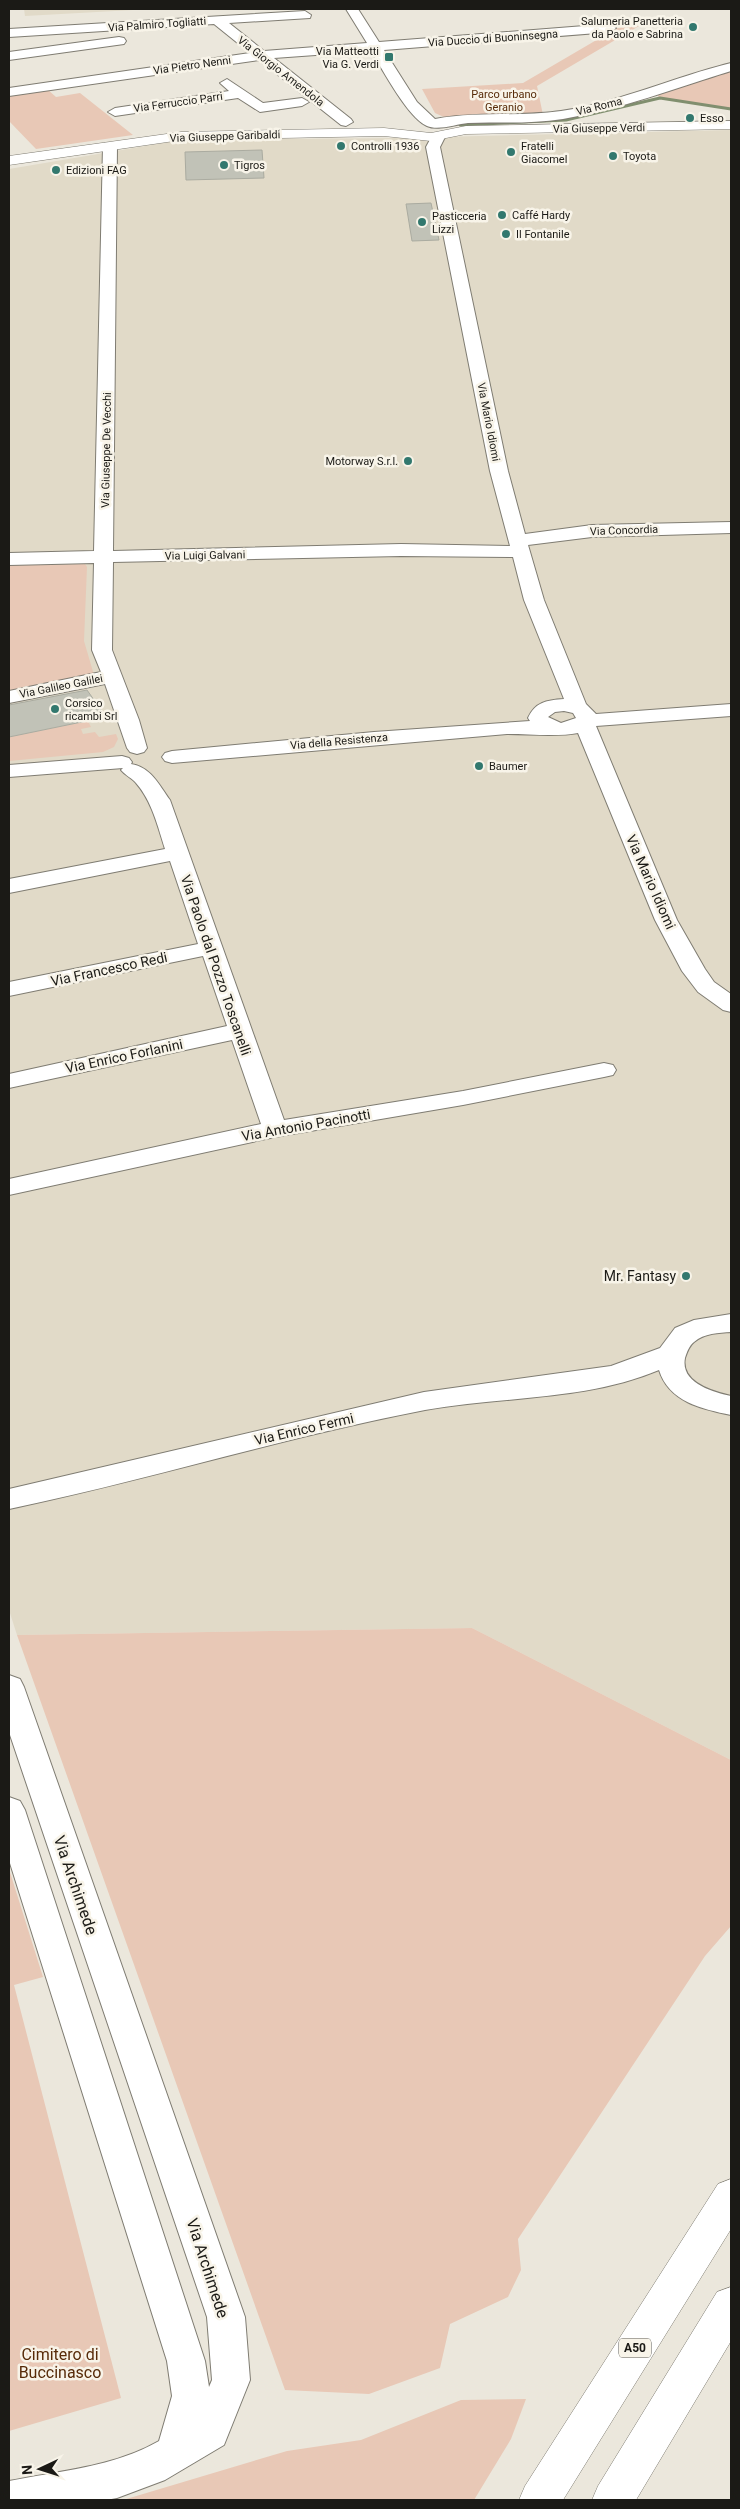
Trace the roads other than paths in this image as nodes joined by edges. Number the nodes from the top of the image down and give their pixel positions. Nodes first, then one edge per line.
1 (352, 9) edge
2 (305, 15) dead end
3 (219, 23) junction
4 (610, 28) dead end
5 (9, 33) edge
6 (375, 46) junction
7 (264, 55) junction
8 (9, 56) edge
9 (202, 64) junction
10 (731, 67) edge
11 (9, 92) edge
12 (241, 93) junction
13 (302, 102) dead end
14 (115, 112) dead end
15 (346, 122) dead end
16 (731, 125) edge
17 (435, 130) junction
18 (110, 146) junction
19 (9, 161) edge
20 (731, 527) edge
21 (516, 536) junction
22 (401, 550) junction
23 (105, 557) junction
24 (9, 559) edge
25 (113, 676) junction
26 (9, 697) edge
27 (731, 710) edge
28 (568, 714) junction
29 (507, 728) joint
30 (130, 760) junction
31 (169, 762) junction
32 (9, 771) edge
33 (159, 800) junction
34 (177, 853) junction
35 (9, 886) edge
36 (210, 948) junction
37 (9, 989) edge
38 (731, 1006) edge
39 (238, 1031) junction
40 (604, 1070) dead end
41 (9, 1081) edge
42 (274, 1129) junction
43 (9, 1187) edge
44 (731, 1323) edge
45 (671, 1354) junction
46 (602, 1377) junction
47 (689, 1391) junction
48 (731, 1405) edge
49 (9, 1499) edge
50 (9, 1688) edge
51 (9, 1810) edge
52 (731, 2196) edge
53 (731, 2305) edge
54 (175, 2452) junction
55 (9, 2500) edge
56 (540, 2500) edge
57 (613, 2500) edge

1 - 6 street
2 - 3 street, Via Palmiro Togliatti
3 - 5 street, Via Palmiro Togliatti
3 - 7 street, Via Giorgio Amendola
3 - 8 street, Via Palmiro Togliatti
4 - 6 street, Via Duccio di Buoninsegna
6 - 7 street, Via Pietro Nenni
6 - 17 street, Via Mario Idiomi
7 - 9 street, Via Pietro Nenni
7 - 15 street, Via Giorgio Amendola
9 - 11 street, Via Pietro Nenni
9 - 12 street
10 - 17 street, Via Roma
12 - 13 street
12 - 14 street, Via Ferruccio Parri
16 - 17 main road, Via Giuseppe Verdi
17 - 18 main road, Via Giuseppe Garibaldi
17 - 21 street, Via Mario Idiomi
18 - 19 main road, Via Giuseppe Garibaldi
18 - 23 street, Via Giuseppe De Vecchi
20 - 21 street, Via Concordia
21 - 22 street, Via Luigi Galvani
21 - 22 street, Via Luigi Galvani
21 - 28 street, Via Mario Idiomi
22 - 23 street, Via Luigi Galvani
23 - 24 street, Via Luigi Galvani
23 - 25 street, Via Giuseppe De Vecchi
25 - 26 street, Via Galileo Galilei
25 - 30 street, Via Giuseppe De Vecchi
27 - 28 street
28 - 29 street, Via della Resistenza
28 - 38 street, Via Mario Idiomi
29 - 31 street, Via della Resistenza
30 - 31 street
30 - 32 street
30 - 33 street, Via Paolo dal Pozzo Toscanelli
31 - 33 street, Via Paolo dal Pozzo Toscanelli
33 - 34 street, Via Paolo dal Pozzo Toscanelli
34 - 35 street
34 - 36 street, Via Paolo dal Pozzo Toscanelli
36 - 37 street, Via Francesco Redi
36 - 39 street, Via Paolo dal Pozzo Toscanelli
39 - 41 street, Via Enrico Forlanini
39 - 42 street, Via Paolo dal Pozzo Toscanelli
40 - 42 street, Via Antonio Pacinotti
42 - 43 street, Via Antonio Pacinotti
44 - 45 street
45 - 46 street
45 - 47 street
46 - 47 street
46 - 49 street, Via Enrico Fermi
47 - 48 street
50 - 54 street, Via Archimede
51 - 54 street
52 - 56 main road, A50
53 - 57 main road
54 - 55 street, Via Archimede

